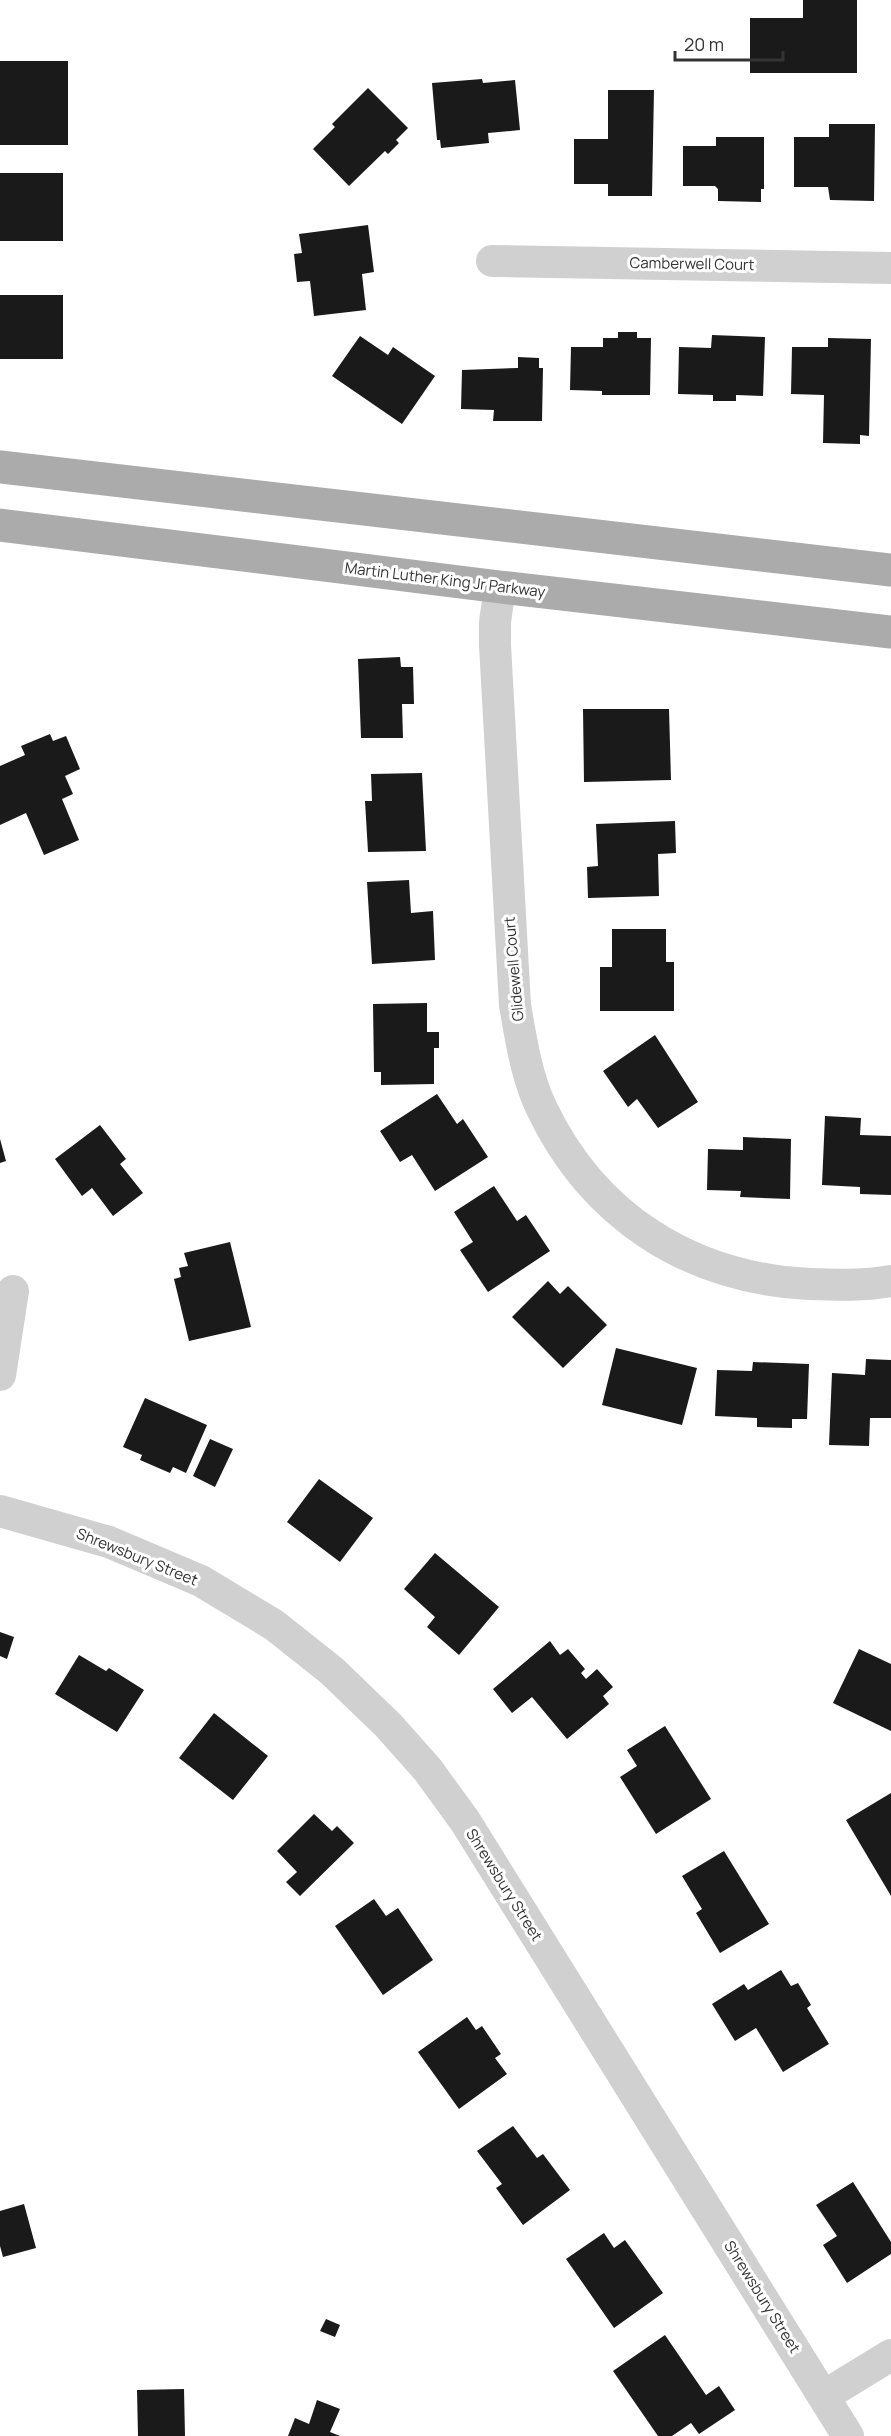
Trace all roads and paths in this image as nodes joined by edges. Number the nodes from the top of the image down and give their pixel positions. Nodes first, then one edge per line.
1 (492, 261) dead end
2 (891, 267) edge
3 (0, 467) edge
4 (0, 525) edge
5 (891, 570) edge
6 (500, 587) junction
7 (891, 632) edge
8 (891, 1281) edge
9 (13, 1291) dead end
10 (0, 1375) edge
11 (0, 1511) edge
12 (891, 2355) edge
13 (824, 2396) junction
14 (848, 2436) edge

1 - 2 street, Camberwell Court
3 - 5 main road
4 - 6 main road, Martin Luther King Jr Parkway
6 - 7 main road, Martin Luther King Jr Parkway
6 - 8 street, Glidewell Court
9 - 10 street
11 - 13 street, Shrewsbury Street
12 - 13 street
13 - 14 street, Shrewsbury Street

